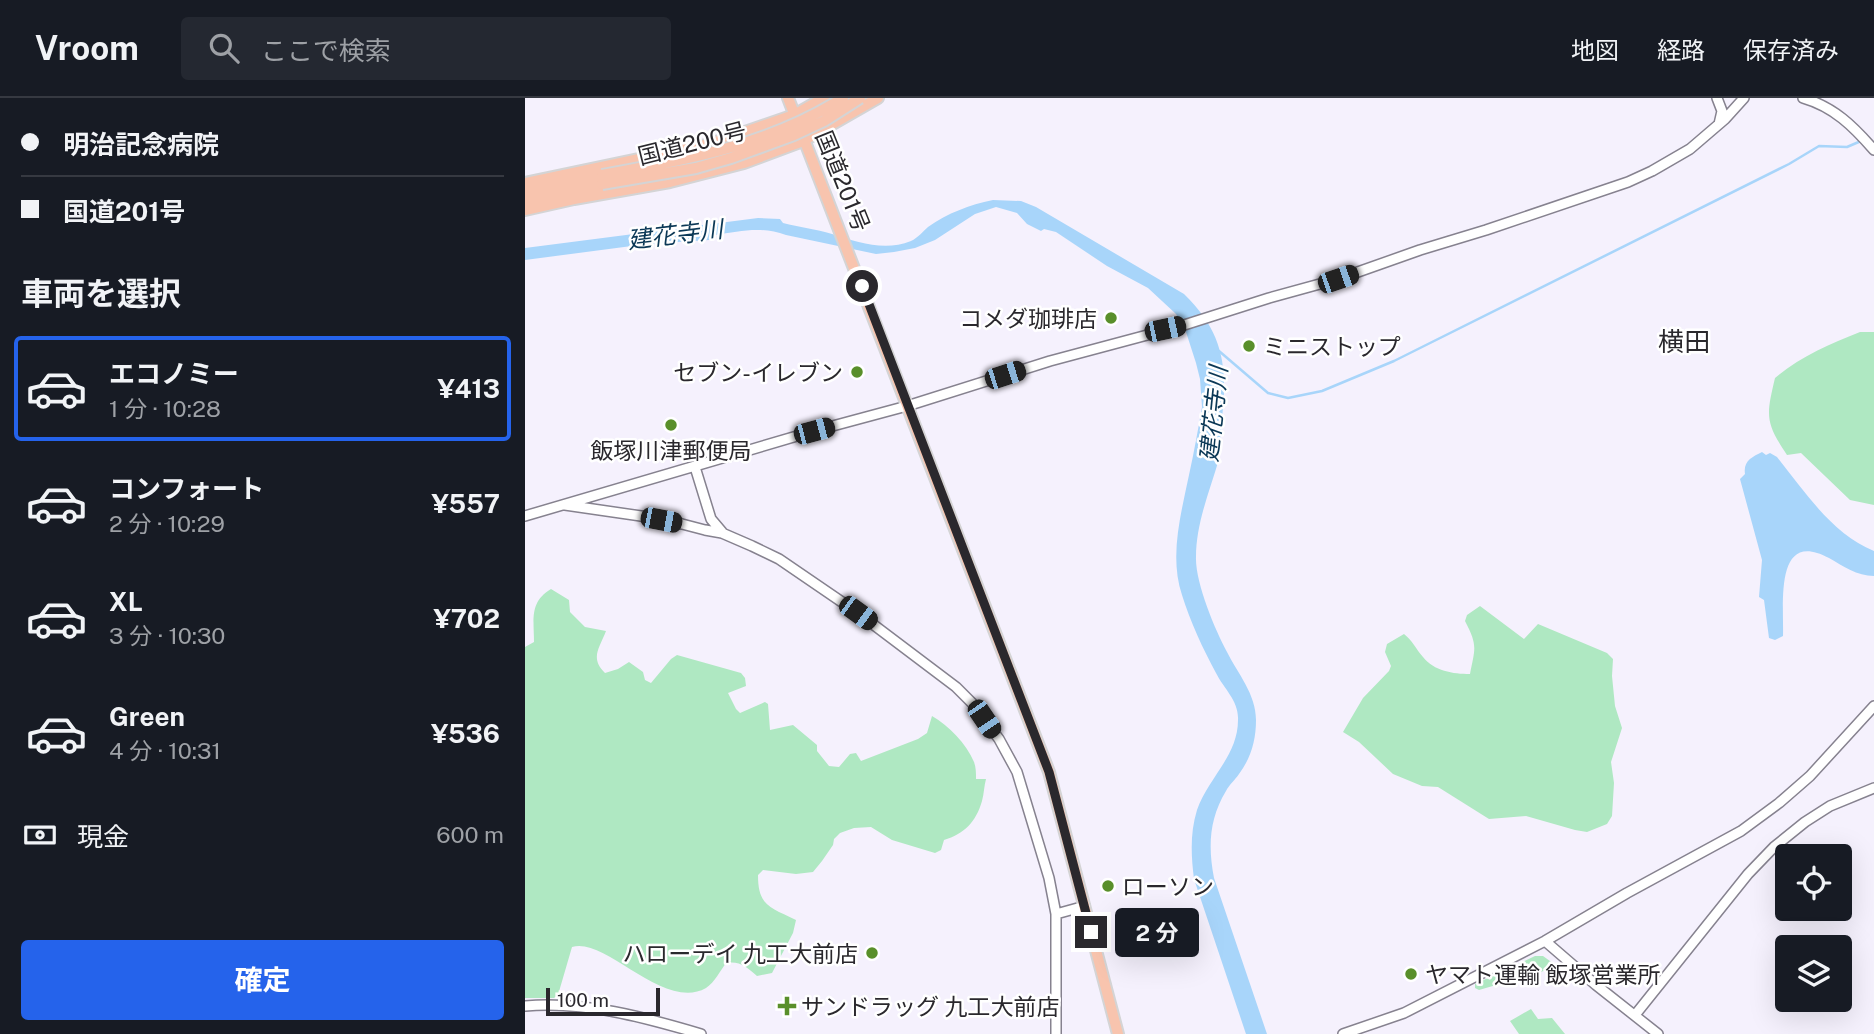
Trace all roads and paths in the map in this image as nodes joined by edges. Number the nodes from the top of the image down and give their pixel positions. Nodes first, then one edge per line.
1 (788, 98) edge
2 (824, 98) edge
3 (843, 98) edge
4 (860, 98) edge
5 (878, 98) edge
6 (1717, 98) edge
7 (1744, 98) edge
8 (1804, 98) edge
9 (794, 115) junction
10 (1718, 125) junction
11 (803, 141) junction
12 (1871, 147) edge
13 (602, 180) junction
14 (525, 183) edge
15 (525, 192) edge
16 (525, 202) edge
17 (525, 210) edge
18 (907, 406) junction
19 (695, 467) junction
20 (562, 505) junction
21 (525, 516) edge
22 (722, 533) junction
23 (1874, 706) edge
24 (1874, 788) edge
25 (1084, 906) junction
26 (1056, 914) junction
27 (1545, 941) junction
28 (525, 1006) edge
29 (1635, 1015) junction
30 (701, 1034) edge
31 (1056, 1034) edge
32 (1118, 1034) edge
33 (1343, 1034) edge
34 (1658, 1034) edge

1 - 9 highway, 国道201号
2 - 9 highway
3 - 13 highway, 国道200号, bridge
4 - 13 highway, 国道200号, bridge
5 - 11 highway
6 - 10 street
7 - 10 street
8 - 12 street
9 - 11 highway, 国道201号
9 - 14 highway
10 - 18 street
11 - 17 highway
11 - 18 highway, 国道201号
13 - 15 highway, 国道200号
13 - 16 highway, 国道200号
18 - 19 street
18 - 25 highway, 国道201号
19 - 20 street
19 - 22 street
20 - 21 street
20 - 22 street
22 - 26 street
23 - 27 street
24 - 29 street
25 - 26 street
25 - 32 highway, 国道201号
26 - 31 street
27 - 29 street
27 - 33 street
28 - 30 street
29 - 34 street

